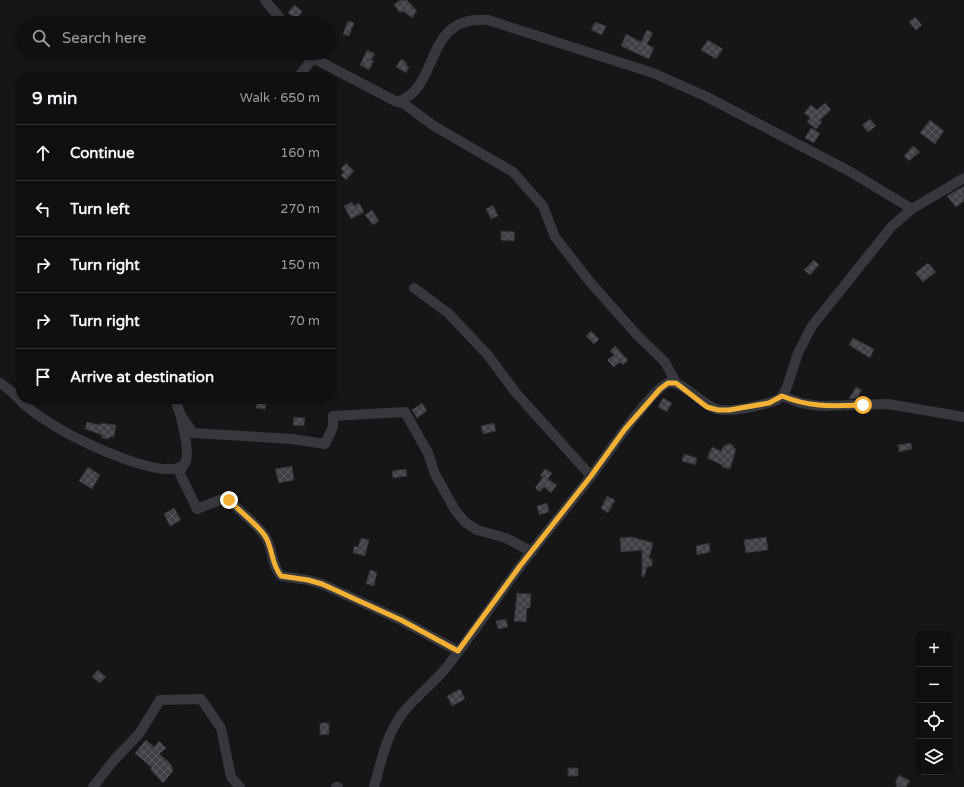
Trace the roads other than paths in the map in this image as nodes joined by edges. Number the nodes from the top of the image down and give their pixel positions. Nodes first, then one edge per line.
1 (265, 0) edge
2 (278, 16) edge
3 (309, 60) edge
4 (318, 60) edge
5 (301, 72) edge
6 (397, 102) junction
7 (964, 178) edge
8 (912, 209) junction
9 (414, 288) dead end
10 (0, 383) edge
11 (676, 383) junction
12 (16, 395) edge
13 (782, 396) junction
14 (24, 404) edge
15 (177, 404) edge
16 (180, 414) junction
17 (964, 418) edge
18 (182, 466) junction
19 (591, 476) junction
20 (532, 552) junction
21 (458, 651) junction
22 (93, 787) edge
23 (240, 787) edge
24 (374, 787) edge

1 - 2 street
3 - 5 street
4 - 6 street
6 - 8 street
6 - 11 street
7 - 8 street
8 - 13 street
9 - 19 street
10 - 12 street
11 - 13 street
11 - 19 street
13 - 17 street
14 - 18 street
15 - 16 street
16 - 18 street
16 - 20 street
18 - 21 street
19 - 20 street
20 - 21 street
21 - 24 street
22 - 23 street

